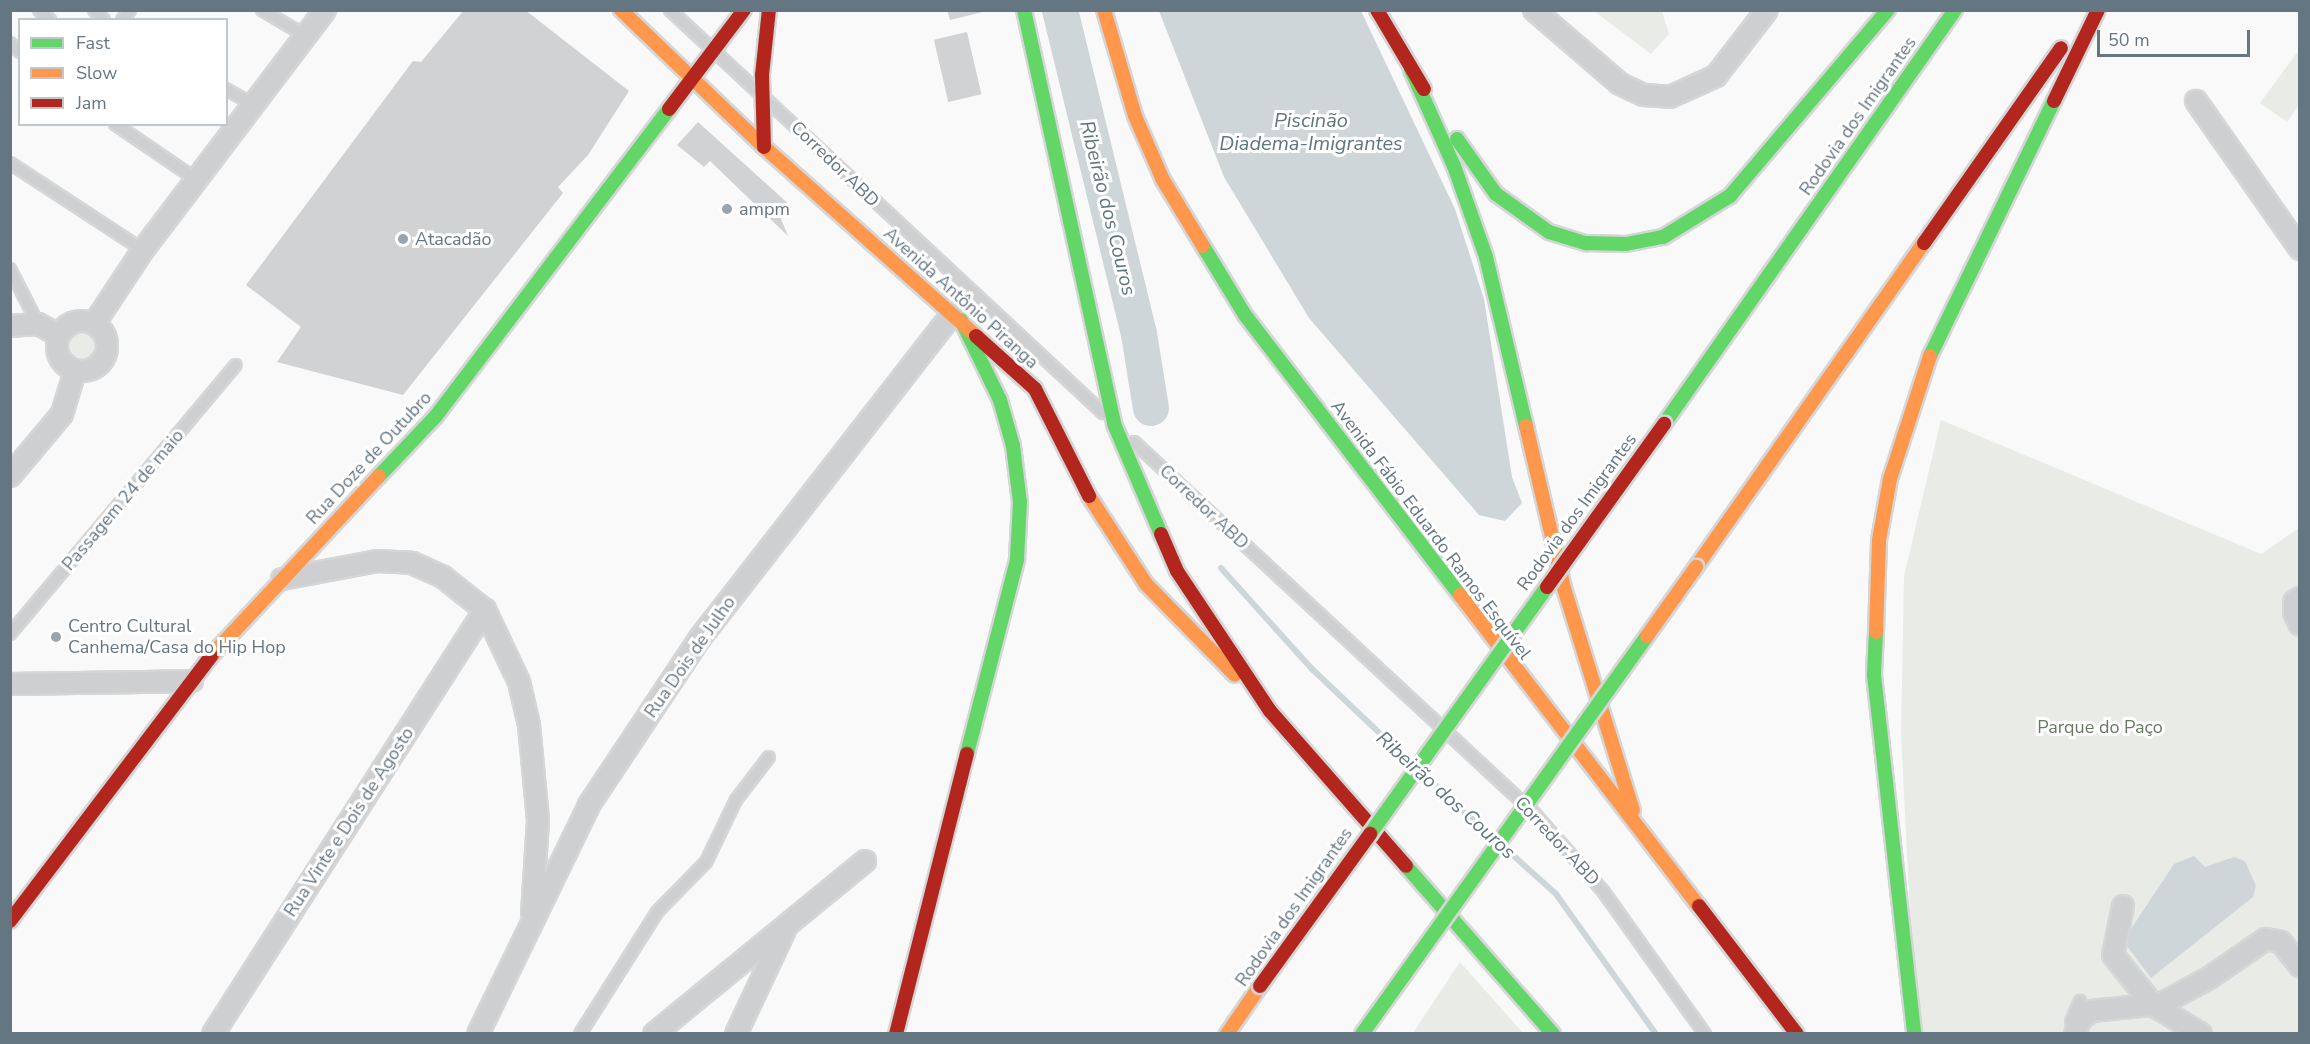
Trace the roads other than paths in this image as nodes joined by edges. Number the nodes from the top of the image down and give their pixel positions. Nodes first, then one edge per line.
1 (262, 10) edge
2 (325, 10) edge
3 (621, 10) edge
4 (670, 10) edge
5 (744, 10) edge
6 (769, 10) edge
7 (1024, 10) edge
8 (1104, 10) edge
9 (1377, 10) edge
10 (1534, 10) edge
11 (1767, 10) edge
12 (1888, 10) edge
13 (1955, 10) edge
14 (2087, 10) edge
15 (2098, 10) edge
16 (306, 36) junction
17 (712, 50) junction
18 (1411, 70) junction
19 (693, 79) junction
20 (228, 90) edge
21 (763, 96) junction
22 (2196, 101) dead end
23 (255, 106) junction
24 (118, 126) edge
25 (764, 147) junction
26 (10, 163) edge
27 (196, 180) junction
28 (2300, 249) edge
29 (143, 250) junction
30 (10, 269) edge
31 (957, 316) junction
32 (38, 324) junction
33 (94, 324) junction
34 (10, 326) edge
35 (59, 335) junction
36 (236, 365) dead end
37 (75, 371) junction
38 (1114, 424) junction
39 (10, 476) edge
40 (276, 580) junction
41 (2300, 598) edge
42 (485, 610) junction
43 (2300, 625) edge
44 (10, 634) edge
45 (192, 681) junction
46 (10, 684) edge
47 (1270, 711) junction
48 (770, 757) dead end
49 (1640, 834) junction
50 (865, 861) dead end
51 (2123, 906) dead end
52 (10, 921) edge
53 (532, 922) junction
54 (787, 926) junction
55 (2300, 966) edge
56 (2080, 1001) dead end
57 (2153, 1005) junction
58 (1788, 1021) junction
59 (213, 1034) edge
60 (478, 1034) edge
61 (580, 1034) edge
62 (654, 1034) edge
63 (736, 1034) edge
64 (896, 1034) edge
65 (1227, 1034) edge
66 (1362, 1034) edge
67 (1553, 1034) edge
68 (1705, 1034) edge
69 (1797, 1034) edge
70 (1804, 1034) edge
71 (1914, 1034) edge
72 (2067, 1034) edge
73 (2075, 1034) edge
74 (2201, 1034) edge

1 - 16 lane
2 - 16 street
3 - 19 main road, Avenida Antônio Piranga
4 - 17 lane, Corredor ABD
5 - 17 main road, Rua Doze de Outubro
6 - 21 main road
7 - 38 main road
8 - 49 main road, Avenida Fábio Eduardo Ramos Esquível
9 - 18 main road
10 - 11 street
12 - 18 main road
13 - 65 main road, Rodovia dos Imigrantes, bridge
14 - 66 main road, bridge
15 - 71 main road
16 - 23 street
17 - 19 main road, Rua Doze de Outubro
17 - 21 lane, Corredor ABD
18 - 49 main road
19 - 25 main road, Avenida Antônio Piranga
19 - 40 main road, Rua Doze de Outubro
20 - 23 lane
21 - 25 main road
21 - 38 lane, Corredor ABD
22 - 28 street
23 - 27 street
24 - 27 lane
25 - 31 main road, Avenida Antônio Piranga
26 - 29 lane
27 - 29 street
29 - 33 street
30 - 32 lane
31 - 47 main road, Avenida Antônio Piranga
31 - 53 street, Rua Dois de Julho
31 - 64 main road
32 - 34 street
32 - 35 street
33 - 35 street
33 - 37 street
35 - 37 street
36 - 44 lane, Passagem 24 de maio
37 - 39 street
38 - 47 main road
38 - 68 lane, Corredor ABD
40 - 42 street
40 - 45 main road, Rua Doze de Outubro
41 - 43 street
42 - 53 street
42 - 59 street, Rua Vinte e Dois de Agosto
45 - 46 street
45 - 52 main road, Rua Doze de Outubro
47 - 67 main road
48 - 61 lane
49 - 58 main road, Avenida Fábio Eduardo Ramos Esquível
50 - 54 street
51 - 57 street
53 - 60 street, Rua Dois de Julho
54 - 62 street
54 - 63 street
55 - 57 street
56 - 72 lane
57 - 73 street
57 - 74 street
58 - 69 main road, Avenida Fábio Eduardo Ramos Esquível
58 - 70 main road

